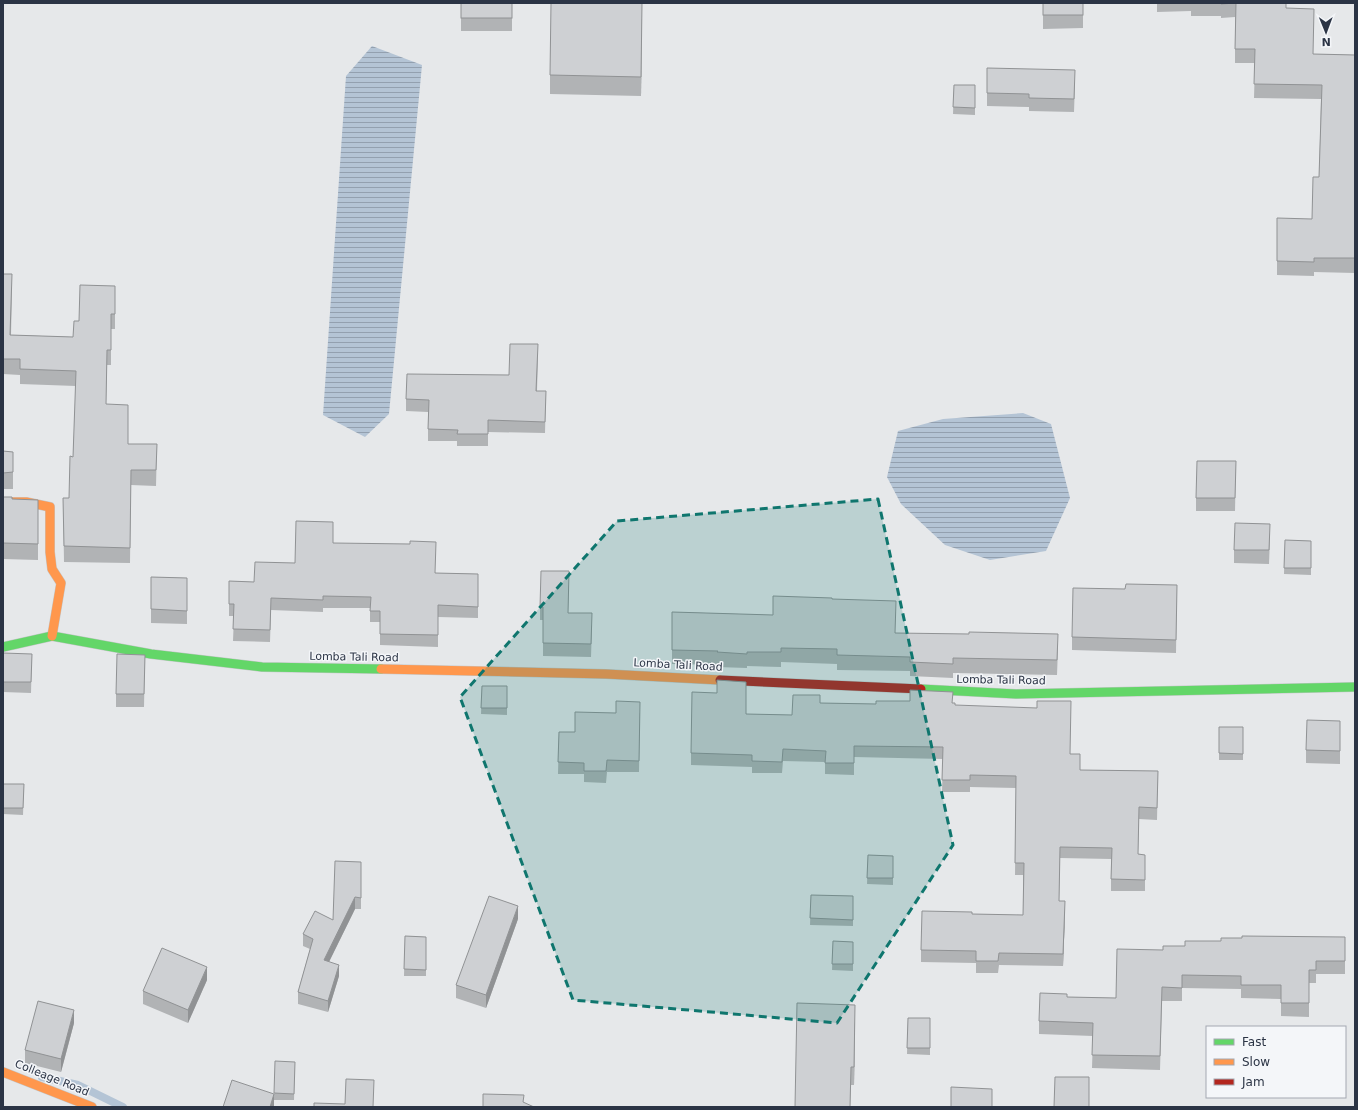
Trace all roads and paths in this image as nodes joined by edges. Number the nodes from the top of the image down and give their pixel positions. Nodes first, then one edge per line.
1 (3, 502) edge
2 (52, 636) junction
3 (3, 647) edge
4 (1355, 687) edge
5 (3, 1072) edge
6 (92, 1107) edge

1 - 2 street
2 - 3 street, Lomba Tali Road
2 - 4 street, Lomba Tali Road
5 - 6 street, Colleage Road

